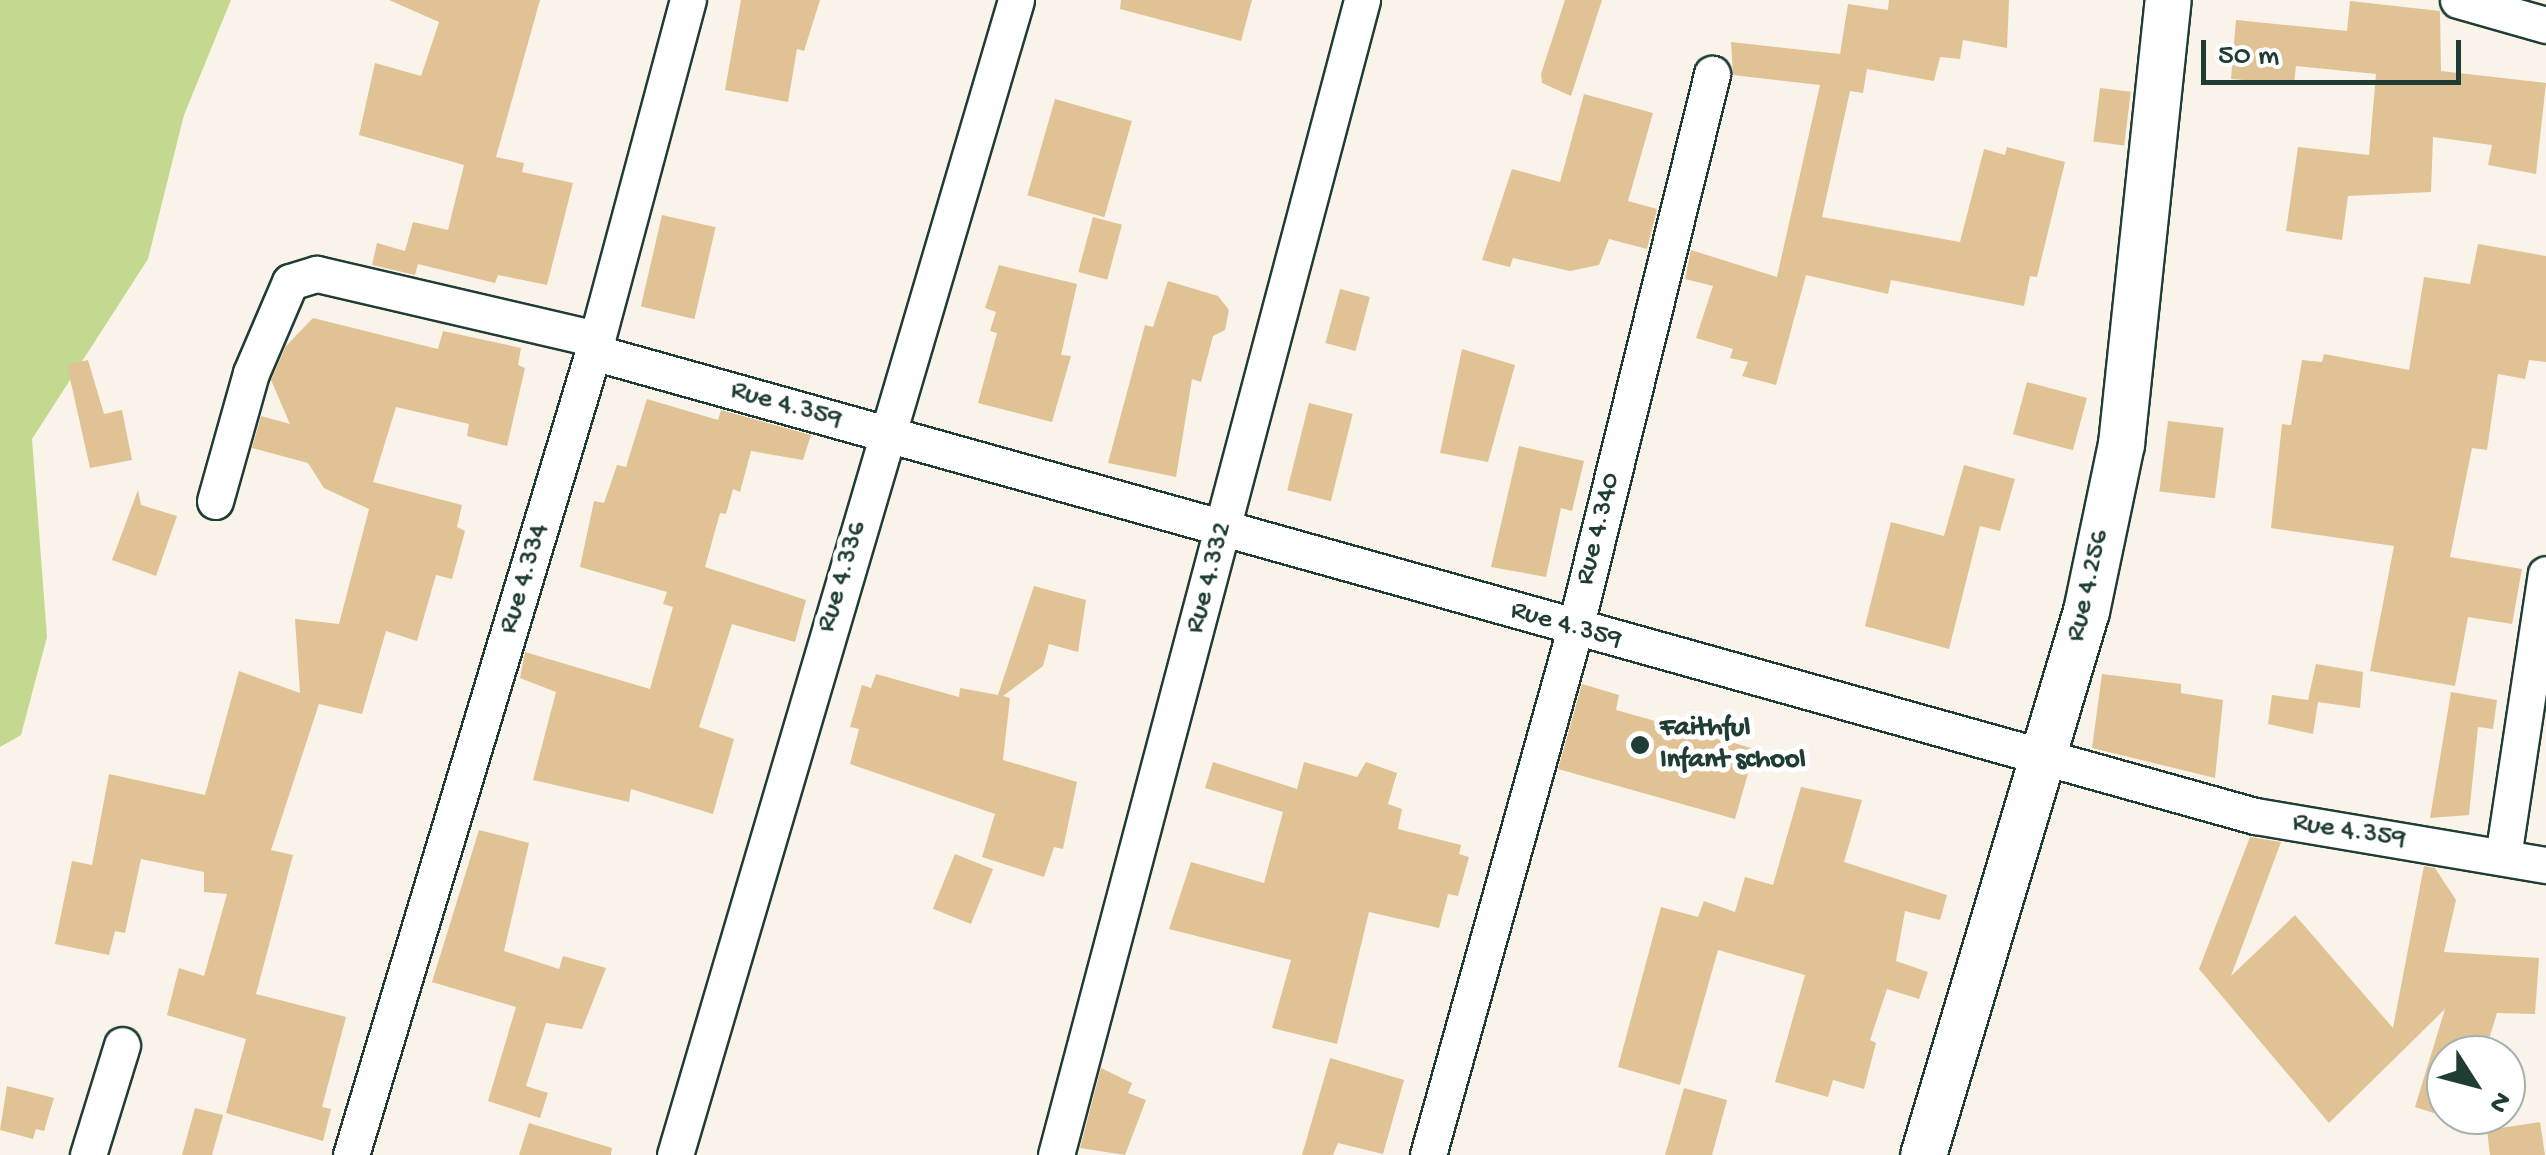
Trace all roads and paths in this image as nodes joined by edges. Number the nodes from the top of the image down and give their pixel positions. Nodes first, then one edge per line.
1 (688, 0) edge
2 (1016, 0) edge
3 (1362, 0) edge
4 (2168, 0) edge
5 (2458, 0) edge
6 (2546, 25) edge
7 (1712, 74) dead end
8 (595, 345) junction
9 (886, 434) junction
10 (214, 501) dead end
11 (1223, 530) junction
12 (2546, 574) edge
13 (1575, 629) junction
14 (2041, 760) junction
15 (2503, 857) junction
16 (2546, 865) edge
17 (122, 1045) dead end
18 (88, 1155) edge
19 (351, 1155) edge
20 (675, 1155) edge
21 (1056, 1155) edge
22 (1428, 1155) edge
23 (1923, 1155) edge

1 - 8 street, Rue 4.334
2 - 9 street, Rue 4.336
3 - 11 street, Rue 4.332
4 - 14 street, Rue 4.256
5 - 6 street
7 - 13 street, Rue 4.340
8 - 9 street, Rue 4.359
8 - 10 street, Rue 4.359
8 - 19 street, Rue 4.334
9 - 11 street, Rue 4.359
9 - 20 street, Rue 4.336
11 - 13 street, Rue 4.359
11 - 21 street, Rue 4.332
12 - 15 street
13 - 14 street, Rue 4.359
13 - 22 street, Rue 4.340
14 - 15 street, Rue 4.359
14 - 23 street, Rue 4.256
15 - 16 street, Rue 4.359
17 - 18 street

